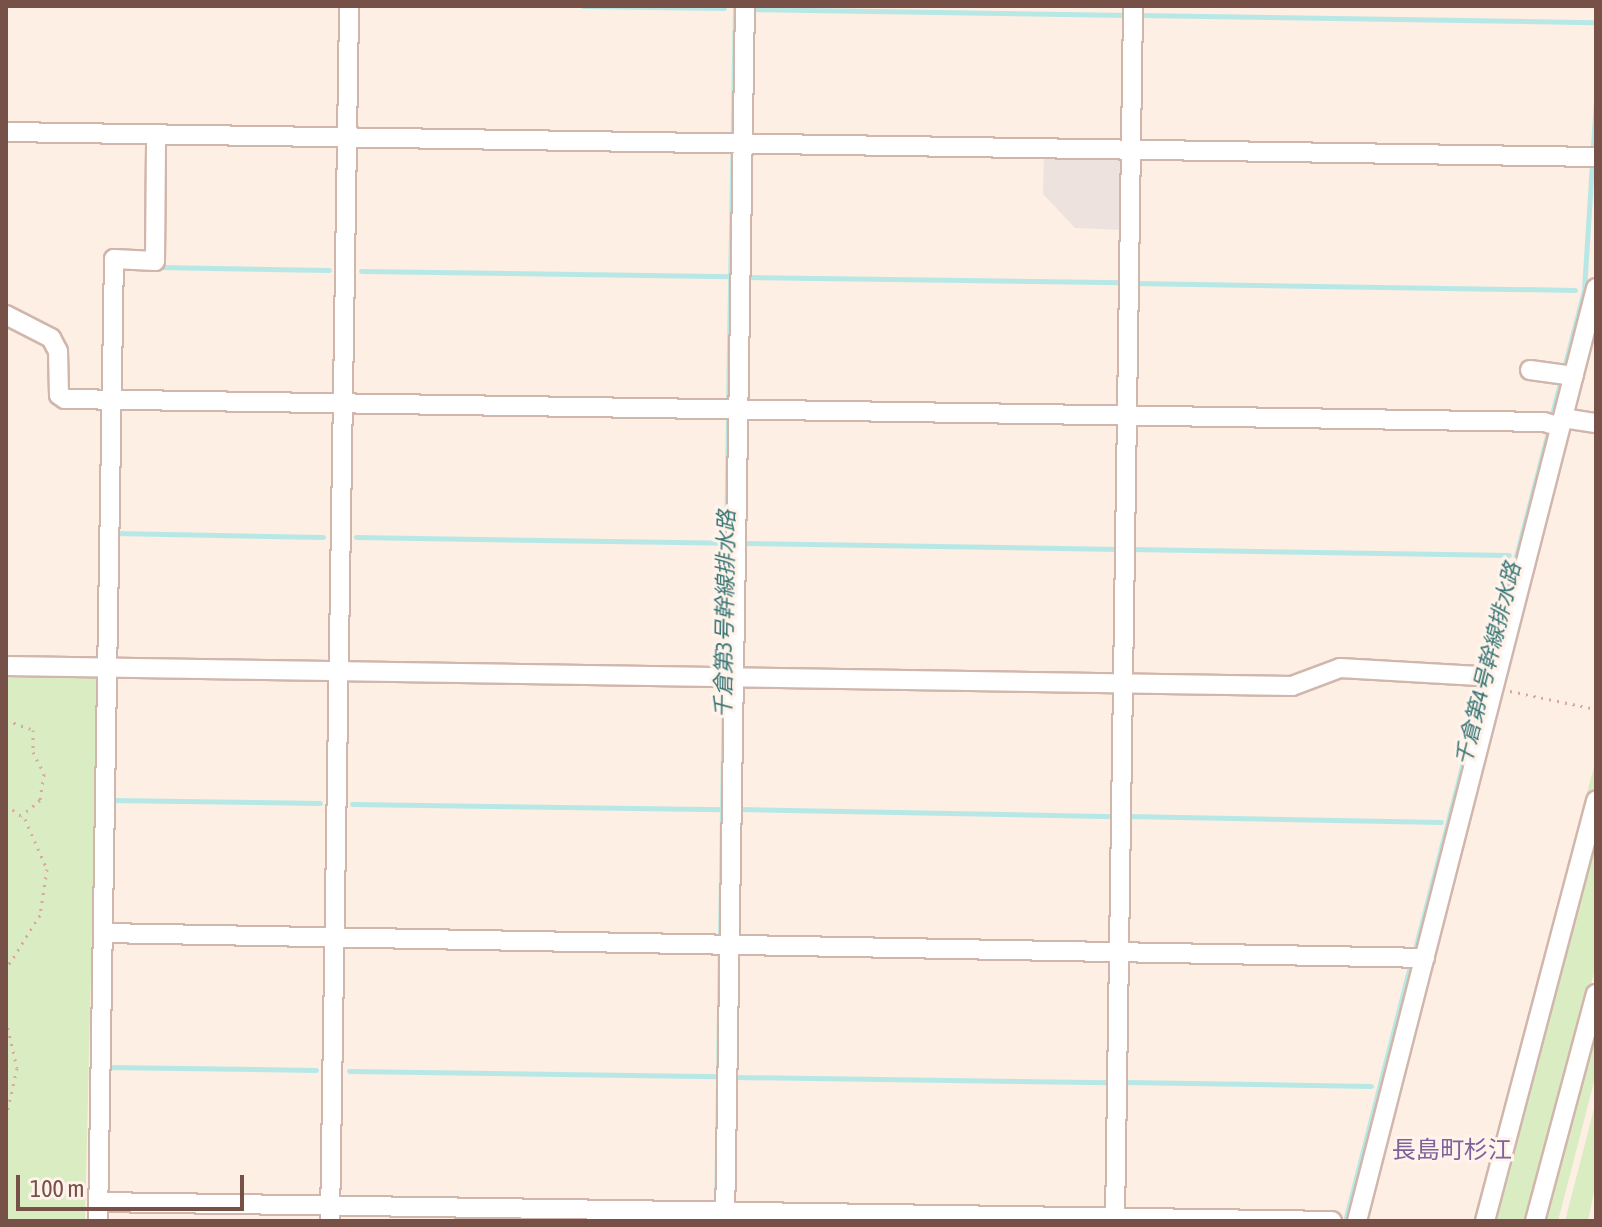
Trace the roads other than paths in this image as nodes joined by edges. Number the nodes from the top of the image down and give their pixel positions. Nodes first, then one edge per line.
1 (349, 6) edge
2 (745, 6) edge
3 (1133, 6) edge
4 (6, 132) edge
5 (156, 134) junction
6 (347, 136) junction
7 (735, 142) junction
8 (1131, 149) junction
9 (1591, 156) edge
10 (1596, 288) edge
11 (6, 315) edge
12 (1530, 370) dead end
13 (1566, 374) junction
14 (111, 401) junction
15 (343, 404) junction
16 (732, 409) junction
17 (1126, 415) junction
18 (1556, 423) junction
19 (1596, 423) edge
20 (6, 666) edge
21 (107, 668) junction
22 (339, 670) junction
23 (727, 677) junction
24 (1491, 678) junction
25 (1123, 683) junction
26 (1596, 800) edge
27 (103, 933) junction
28 (334, 936) junction
29 (723, 944) junction
30 (1119, 949) junction
31 (1417, 956) junction
32 (1596, 994) edge
33 (98, 1212) edge
34 (330, 1213) edge
35 (721, 1213) edge
36 (1115, 1219) edge
37 (1332, 1221) edge
38 (1357, 1221) edge
39 (1485, 1221) edge
40 (1535, 1221) edge

1 - 6 street
2 - 7 street
3 - 8 street
4 - 5 street
5 - 6 street
5 - 14 street
6 - 7 street
6 - 15 street
7 - 8 street
7 - 16 street
8 - 9 street
8 - 17 street
10 - 13 street
11 - 14 street
12 - 13 street
13 - 18 street
14 - 15 street
14 - 21 street
15 - 16 street
15 - 22 street
16 - 17 street
16 - 23 street
17 - 18 street
17 - 25 street
18 - 19 street
18 - 24 street
20 - 21 street
21 - 22 street
21 - 27 street
22 - 23 street
22 - 28 street
23 - 25 street
23 - 29 street
24 - 25 street
24 - 31 street
25 - 30 street
26 - 39 street
27 - 28 street
27 - 33 street
28 - 29 street
28 - 34 street
29 - 30 street
29 - 35 street
30 - 31 street
30 - 36 street
31 - 38 street
32 - 40 street
33 - 34 street
34 - 35 street
35 - 36 street
36 - 37 street

